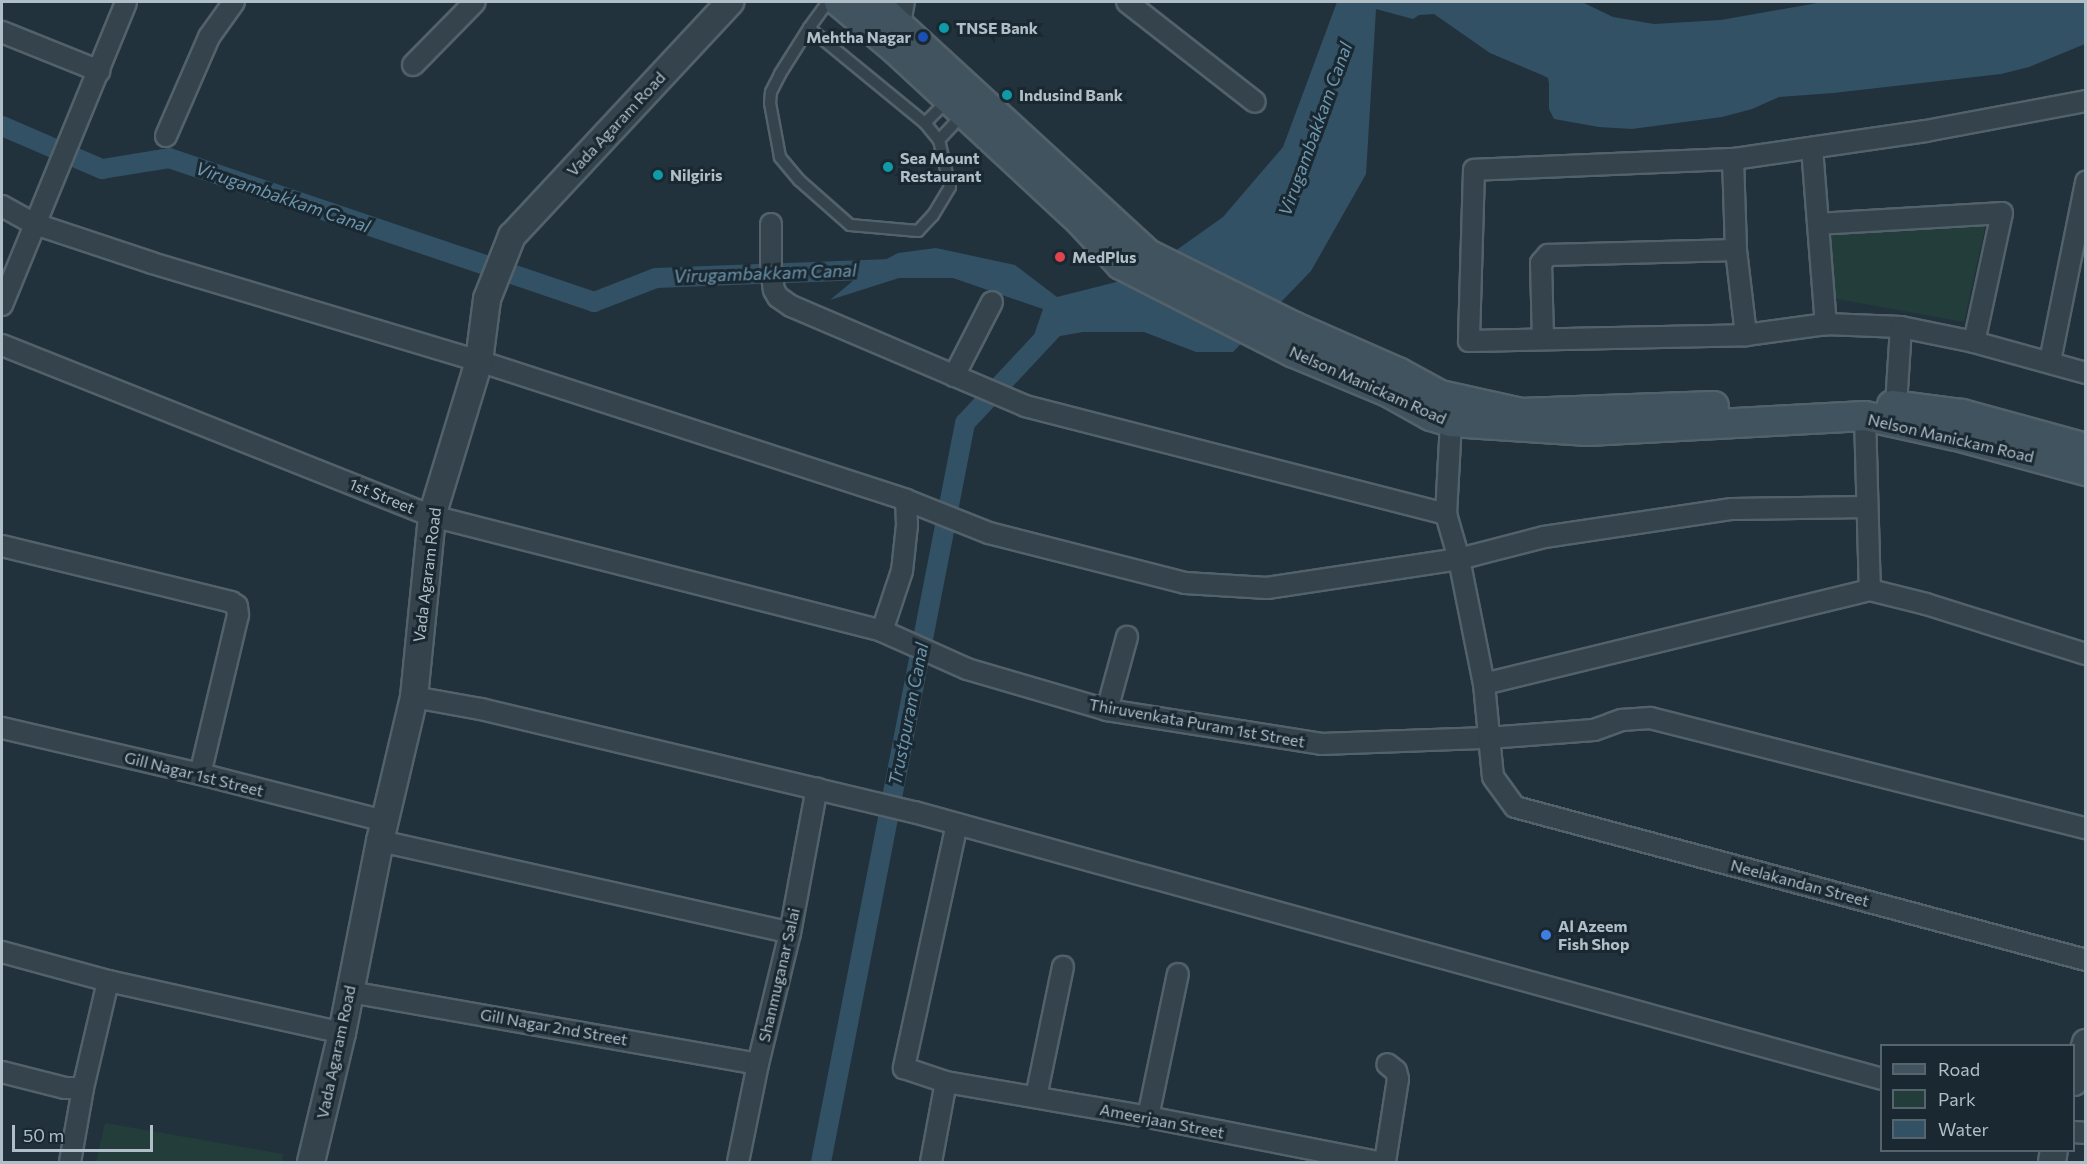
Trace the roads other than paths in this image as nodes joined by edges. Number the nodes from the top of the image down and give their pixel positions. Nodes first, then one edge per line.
1 (126, 2) edge
2 (234, 2) edge
3 (475, 2) edge
4 (730, 2) edge
5 (828, 2) edge
6 (839, 2) edge
7 (874, 2) edge
8 (1126, 2) edge
9 (900, 25) edge
10 (809, 28) junction
11 (2, 32) edge
12 (413, 65) dead end
13 (99, 71) junction
14 (2085, 101) edge
15 (1256, 102) dead end
16 (957, 106) junction
17 (925, 123) junction
18 (166, 136) dead end
19 (939, 140) junction
20 (1812, 148) junction
21 (1733, 159) junction
22 (2085, 182) edge
23 (2, 206) edge
24 (35, 224) junction
25 (771, 224) dead end
26 (1818, 224) junction
27 (1736, 250) junction
28 (992, 302) dead end
29 (2, 305) edge
30 (1826, 324) junction
31 (1901, 327) junction
32 (1746, 335) junction
33 (1293, 339) junction
34 (1543, 339) junction
35 (1974, 342) junction
36 (2, 345) edge
37 (480, 361) junction
38 (2050, 361) junction
39 (2085, 373) edge
40 (954, 376) junction
41 (1896, 405) junction
42 (1865, 416) junction
43 (1451, 422) junction
44 (2085, 448) edge
45 (2085, 471) edge
46 (906, 500) junction
47 (1867, 507) junction
48 (1446, 514) junction
49 (432, 516) junction
50 (2, 546) edge
51 (1459, 559) junction
52 (1870, 590) junction
53 (882, 631) junction
54 (1127, 638) dead end
55 (2085, 654) edge
56 (1484, 684) junction
57 (414, 697) junction
58 (1107, 710) junction
59 (2, 728) edge
60 (1488, 738) junction
61 (200, 774) junction
62 (817, 788) junction
63 (957, 824) junction
64 (2085, 828) edge
65 (382, 831) junction
66 (790, 933) junction
67 (2, 952) edge
68 (2085, 960) edge
69 (1063, 967) dead end
70 (1178, 974) dead end
71 (108, 981) junction
72 (350, 992) junction
73 (342, 1033) junction
74 (2085, 1043) edge
75 (758, 1064) junction
76 (1387, 1064) dead end
77 (2, 1072) edge
78 (2075, 1076) edge
79 (1880, 1079) edge
80 (946, 1082) junction
81 (83, 1088) junction
82 (1036, 1097) junction
83 (1148, 1117) junction
84 (70, 1162) edge
85 (311, 1162) edge
86 (738, 1162) edge
87 (932, 1162) edge
88 (1377, 1162) edge
89 (1385, 1162) edge

1 - 13 street
2 - 18 street
3 - 12 street
4 - 37 street, Vada Agaram Road
5 - 10 lane
6 - 9 main road, Nelson Manickam Road
7 - 9 main road, Nelson Manickam Road
8 - 15 street
9 - 16 main road, Nelson Manickam Road
9 - 33 main road, Nelson Manickam Road
10 - 17 lane
10 - 19 lane
11 - 13 street
13 - 24 street
14 - 20 street
16 - 17 lane
16 - 19 lane
16 - 33 main road, Nelson Manickam Road
17 - 19 lane
20 - 21 street
20 - 26 street
21 - 27 street
21 - 34 street
22 - 38 street
23 - 24 street
24 - 29 street
24 - 37 street
25 - 40 street
26 - 30 street
26 - 35 street
27 - 32 street
27 - 34 street
28 - 40 street
30 - 31 street
30 - 32 street
31 - 35 street
31 - 41 street
32 - 34 street
33 - 41 main road, Nelson Manickam Road
33 - 43 main road, Nelson Manickam Road
35 - 38 street
36 - 49 street, 1st Street
37 - 46 street
37 - 49 street, Vada Agaram Road
38 - 39 street
40 - 48 street
41 - 44 main road, Nelson Manickam Road
42 - 43 main road, Nelson Manickam Road
42 - 45 main road, Nelson Manickam Road
42 - 47 street
43 - 48 street
46 - 51 street
46 - 53 street
47 - 51 street
47 - 52 street
48 - 51 street
49 - 53 street, 1st Street
49 - 57 street, Vada Agaram Road
50 - 61 street
51 - 56 street
52 - 55 street
52 - 56 street
53 - 58 street, Thiruvenkata Puram 1st Street
54 - 58 street
56 - 60 street
57 - 62 street
57 - 65 street, Vada Agaram Road
58 - 60 street, Thiruvenkata Puram 1st Street
59 - 61 street, Gill Nagar 1st Street
60 - 64 street, Thiruvenkata Puram 1st Street
60 - 68 street, Neelakandan Street
61 - 65 street, Gill Nagar 1st Street
62 - 63 street
62 - 66 street, Shanmuganar Salai
63 - 79 street
63 - 80 street, Ameerjaan Street
65 - 66 street, Gill Nagar 1st Street
65 - 72 street, Vada Agaram Road
66 - 75 street, Shanmuganar Salai
67 - 71 street
69 - 82 street
70 - 83 street
71 - 73 street
71 - 81 street
72 - 73 street, Vada Agaram Road
72 - 75 street, Gill Nagar 2nd Street
73 - 85 street, Vada Agaram Road
74 - 78 street
75 - 86 street, Shanmuganar Salai
76 - 89 street
77 - 81 street
80 - 82 street, Ameerjaan Street
80 - 87 street
81 - 84 street
82 - 83 street, Ameerjaan Street
83 - 88 street, Ameerjaan Street

